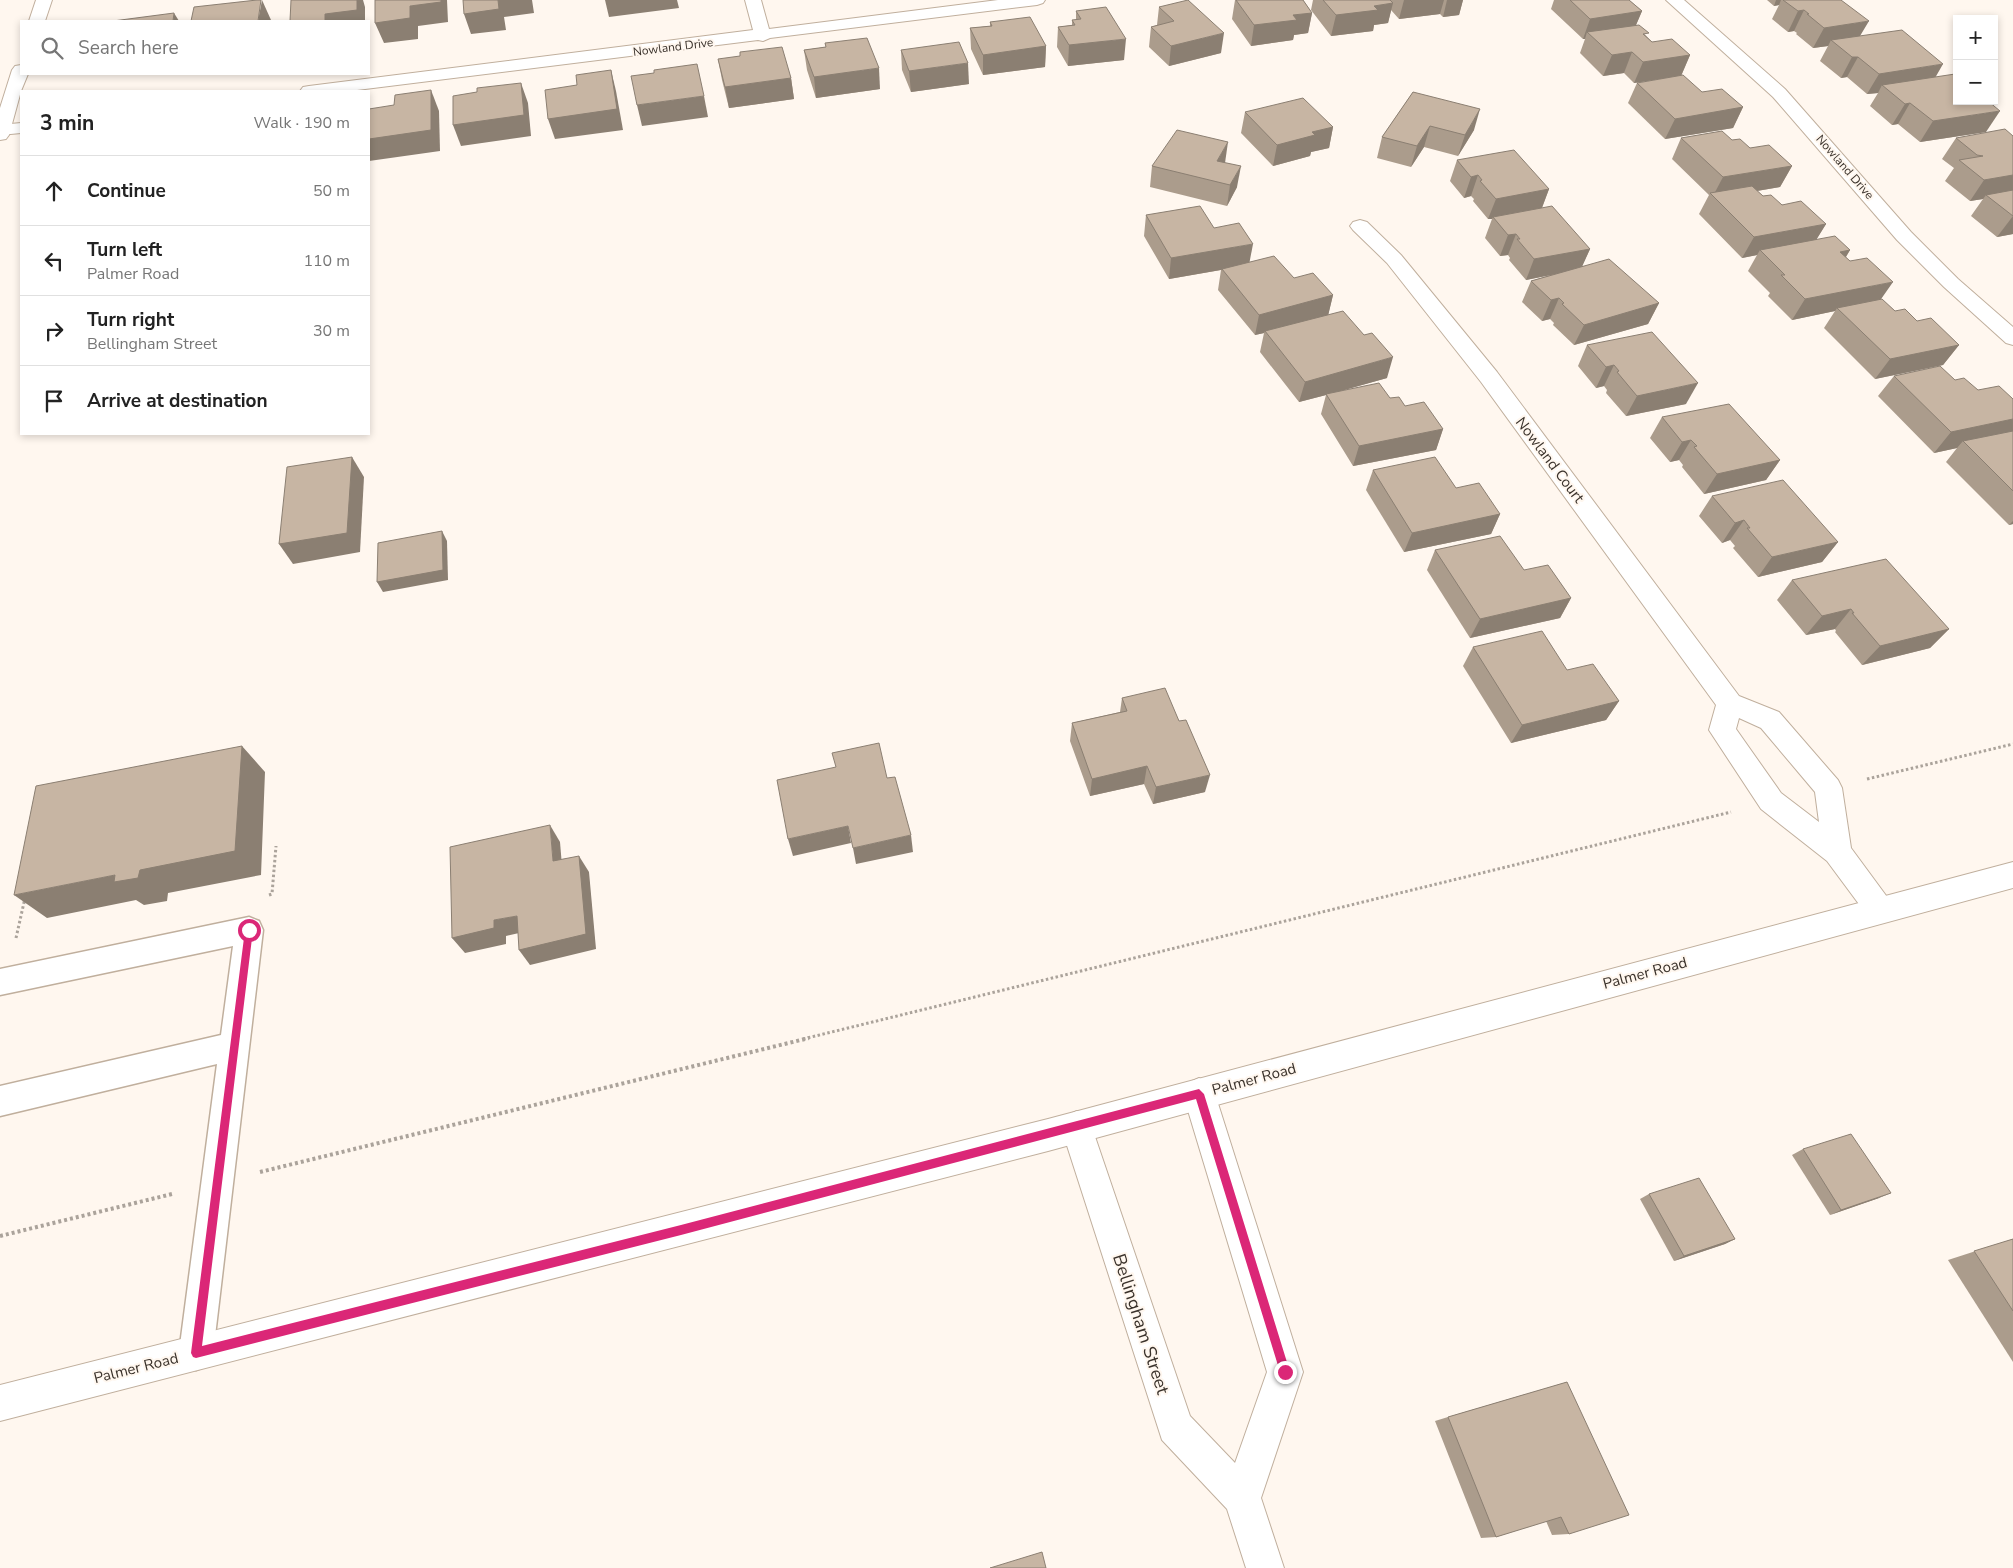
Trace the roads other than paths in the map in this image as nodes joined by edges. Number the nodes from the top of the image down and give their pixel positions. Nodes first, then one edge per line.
1 (44, 0) edge
2 (752, 0) edge
3 (1037, 0) edge
4 (1674, 0) edge
5 (37, 20) edge
6 (763, 36) junction
7 (20, 73) edge
8 (317, 90) edge
9 (20, 128) edge
10 (1, 133) edge
11 (1360, 226) dead end
12 (2013, 338) edge
13 (1730, 702) junction
14 (1837, 852) junction
15 (2013, 874) edge
16 (1880, 910) junction
17 (0, 982) edge
18 (233, 1046) junction
19 (1199, 1094) junction
20 (0, 1101) edge
21 (1078, 1127) junction
22 (196, 1353) junction
23 (0, 1403) edge
24 (1242, 1498) junction
25 (1265, 1568) edge

1 - 5 street
2 - 6 street
3 - 6 street, Nowland Drive
4 - 12 street, Nowland Drive
6 - 8 street, Nowland Drive
7 - 10 street
9 - 10 street
11 - 13 street, Nowland Court
13 - 14 street, Nowland Court
13 - 14 street, Nowland Court
14 - 16 street, Nowland Court
15 - 16 street, Palmer Road
16 - 19 street, Palmer Road
17 - 18 lane
18 - 20 lane
18 - 22 lane
19 - 21 street, Palmer Road
19 - 24 street
21 - 22 street, Palmer Road
21 - 24 street, Bellingham Street
22 - 23 street, Palmer Road
24 - 25 street, Bellingham Street

